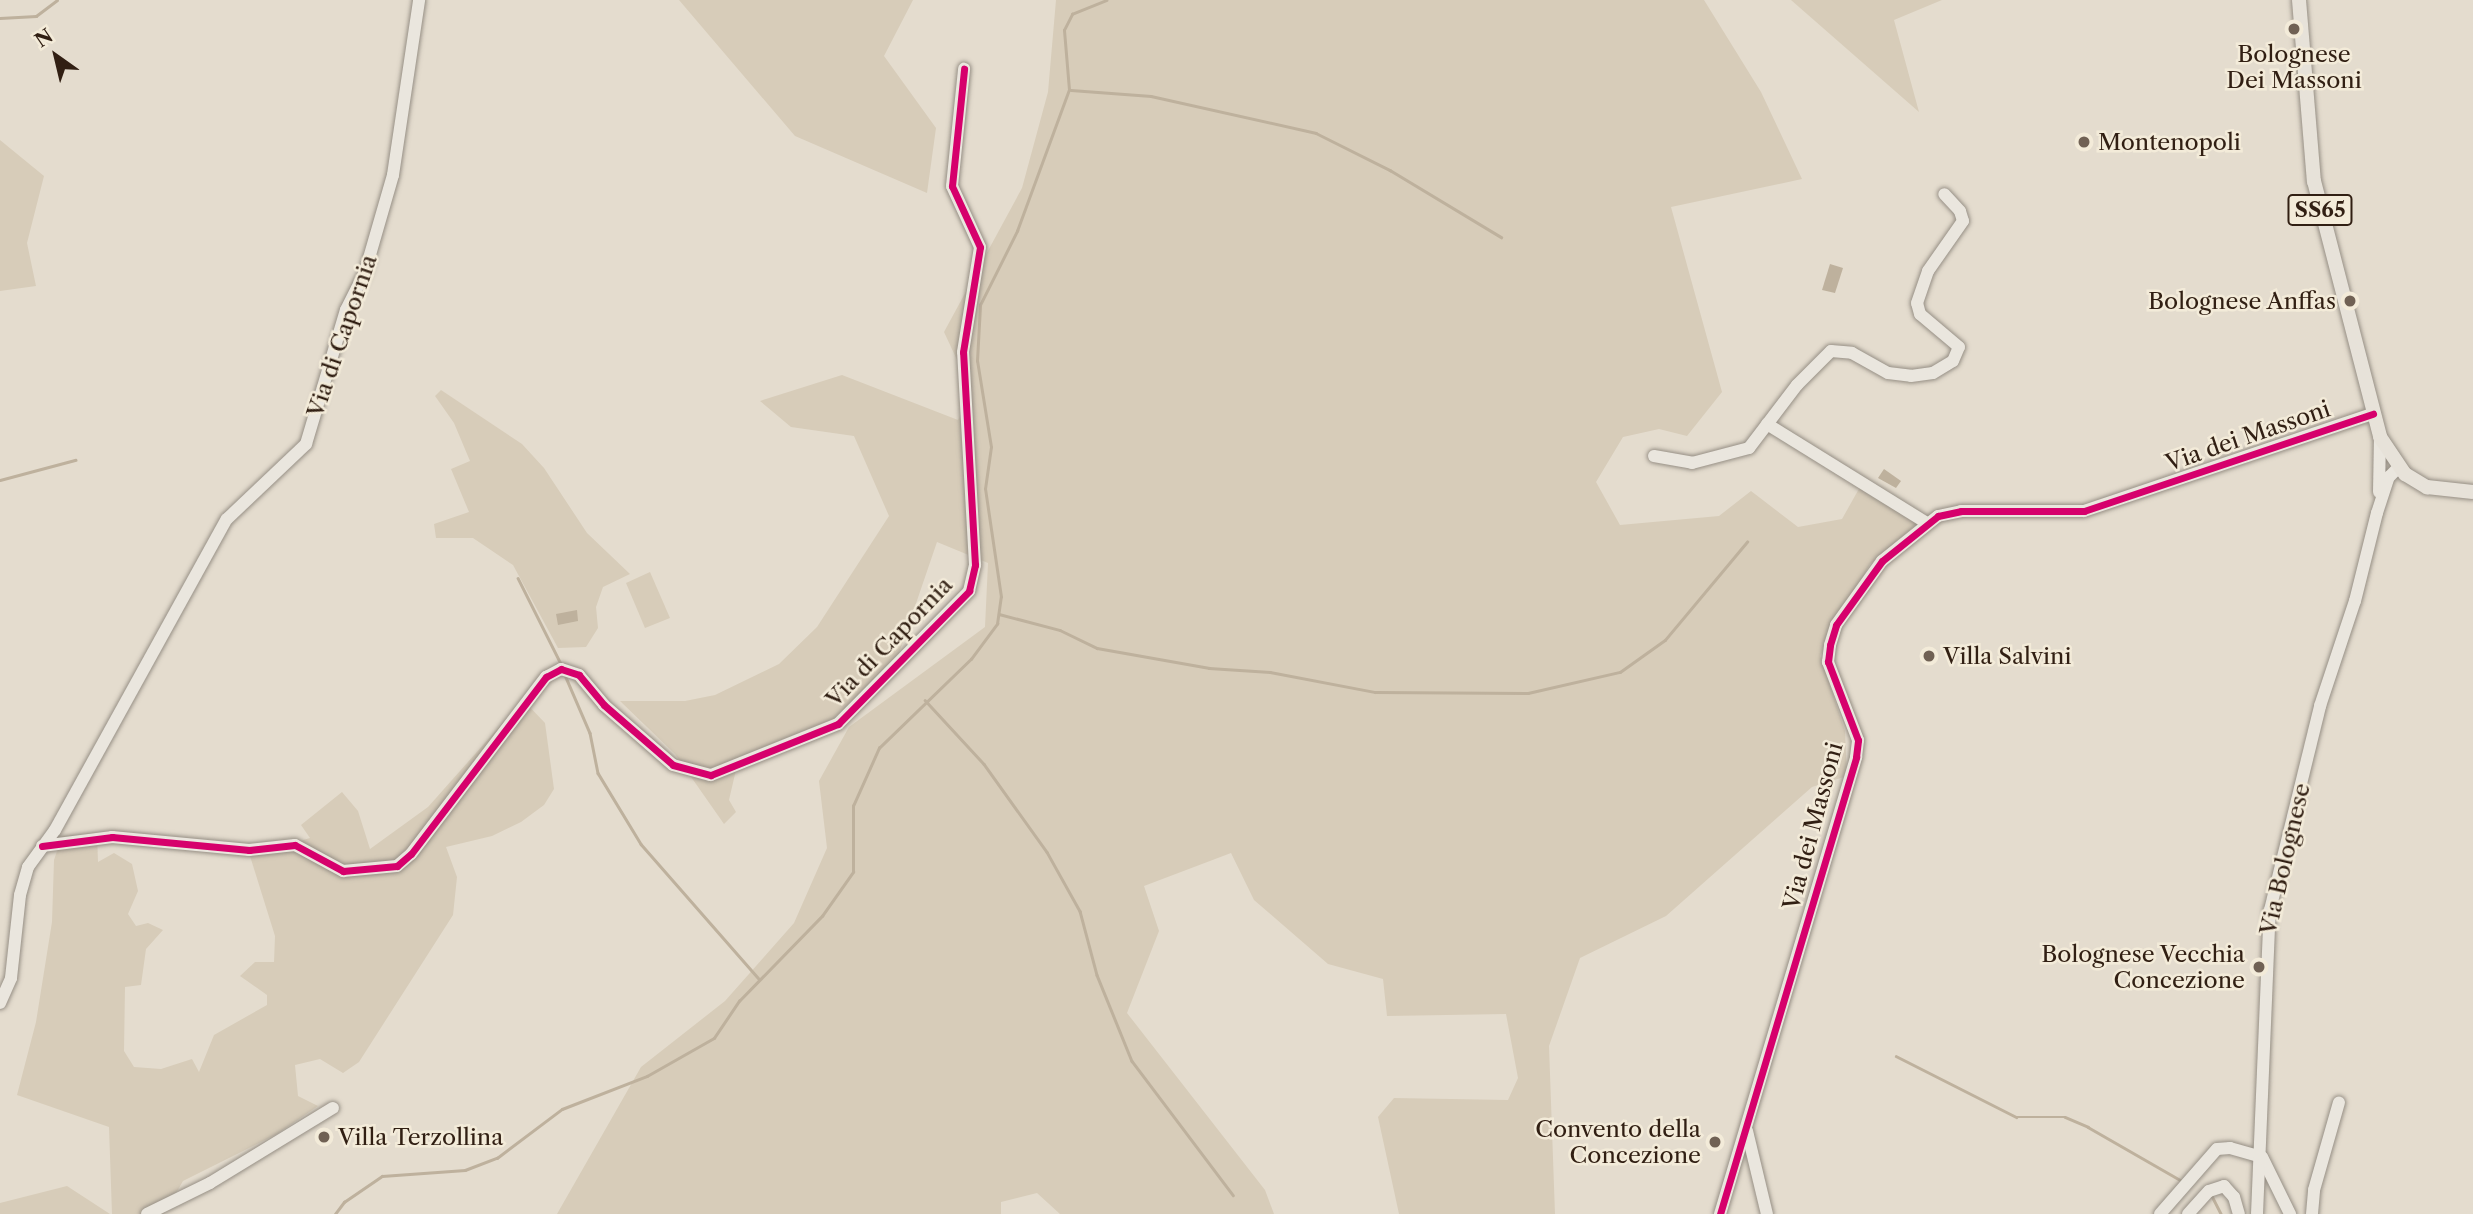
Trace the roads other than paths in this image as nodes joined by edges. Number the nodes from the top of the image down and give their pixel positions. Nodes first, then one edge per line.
1 (419, 0) edge
2 (2299, 0) edge
3 (964, 69) dead end
4 (1944, 194) dead end
5 (2373, 414) junction
6 (1767, 424) junction
7 (1654, 456) dead end
8 (2390, 470) junction
9 (2473, 492) edge
10 (1925, 522) junction
11 (42, 846) junction
12 (0, 1003) edge
13 (2339, 1102) dead end
14 (333, 1108) dead end
15 (1746, 1131) junction
16 (2256, 1154) junction
17 (147, 1214) edge
18 (1720, 1214) edge
19 (1767, 1214) edge
20 (2160, 1214) edge
21 (2188, 1214) edge
22 (2239, 1214) edge
23 (2257, 1214) edge
24 (2290, 1214) edge
25 (2312, 1214) edge

1 - 11 street, Via di Capornia
2 - 5 main road, SS65
3 - 11 street, Via di Capornia
4 - 6 street
5 - 8 main road, SS65
5 - 10 street, Via dei Massoni
6 - 7 street
6 - 10 street
8 - 9 main road, SS65
8 - 16 street, Via Bolognese
10 - 15 street, Via dei Massoni
11 - 12 street, Via di Capornia
13 - 25 street
14 - 17 street
15 - 18 street, Via dei Massoni
15 - 19 street
16 - 20 street
16 - 23 street, Via Bolognese
16 - 24 street
21 - 22 street

